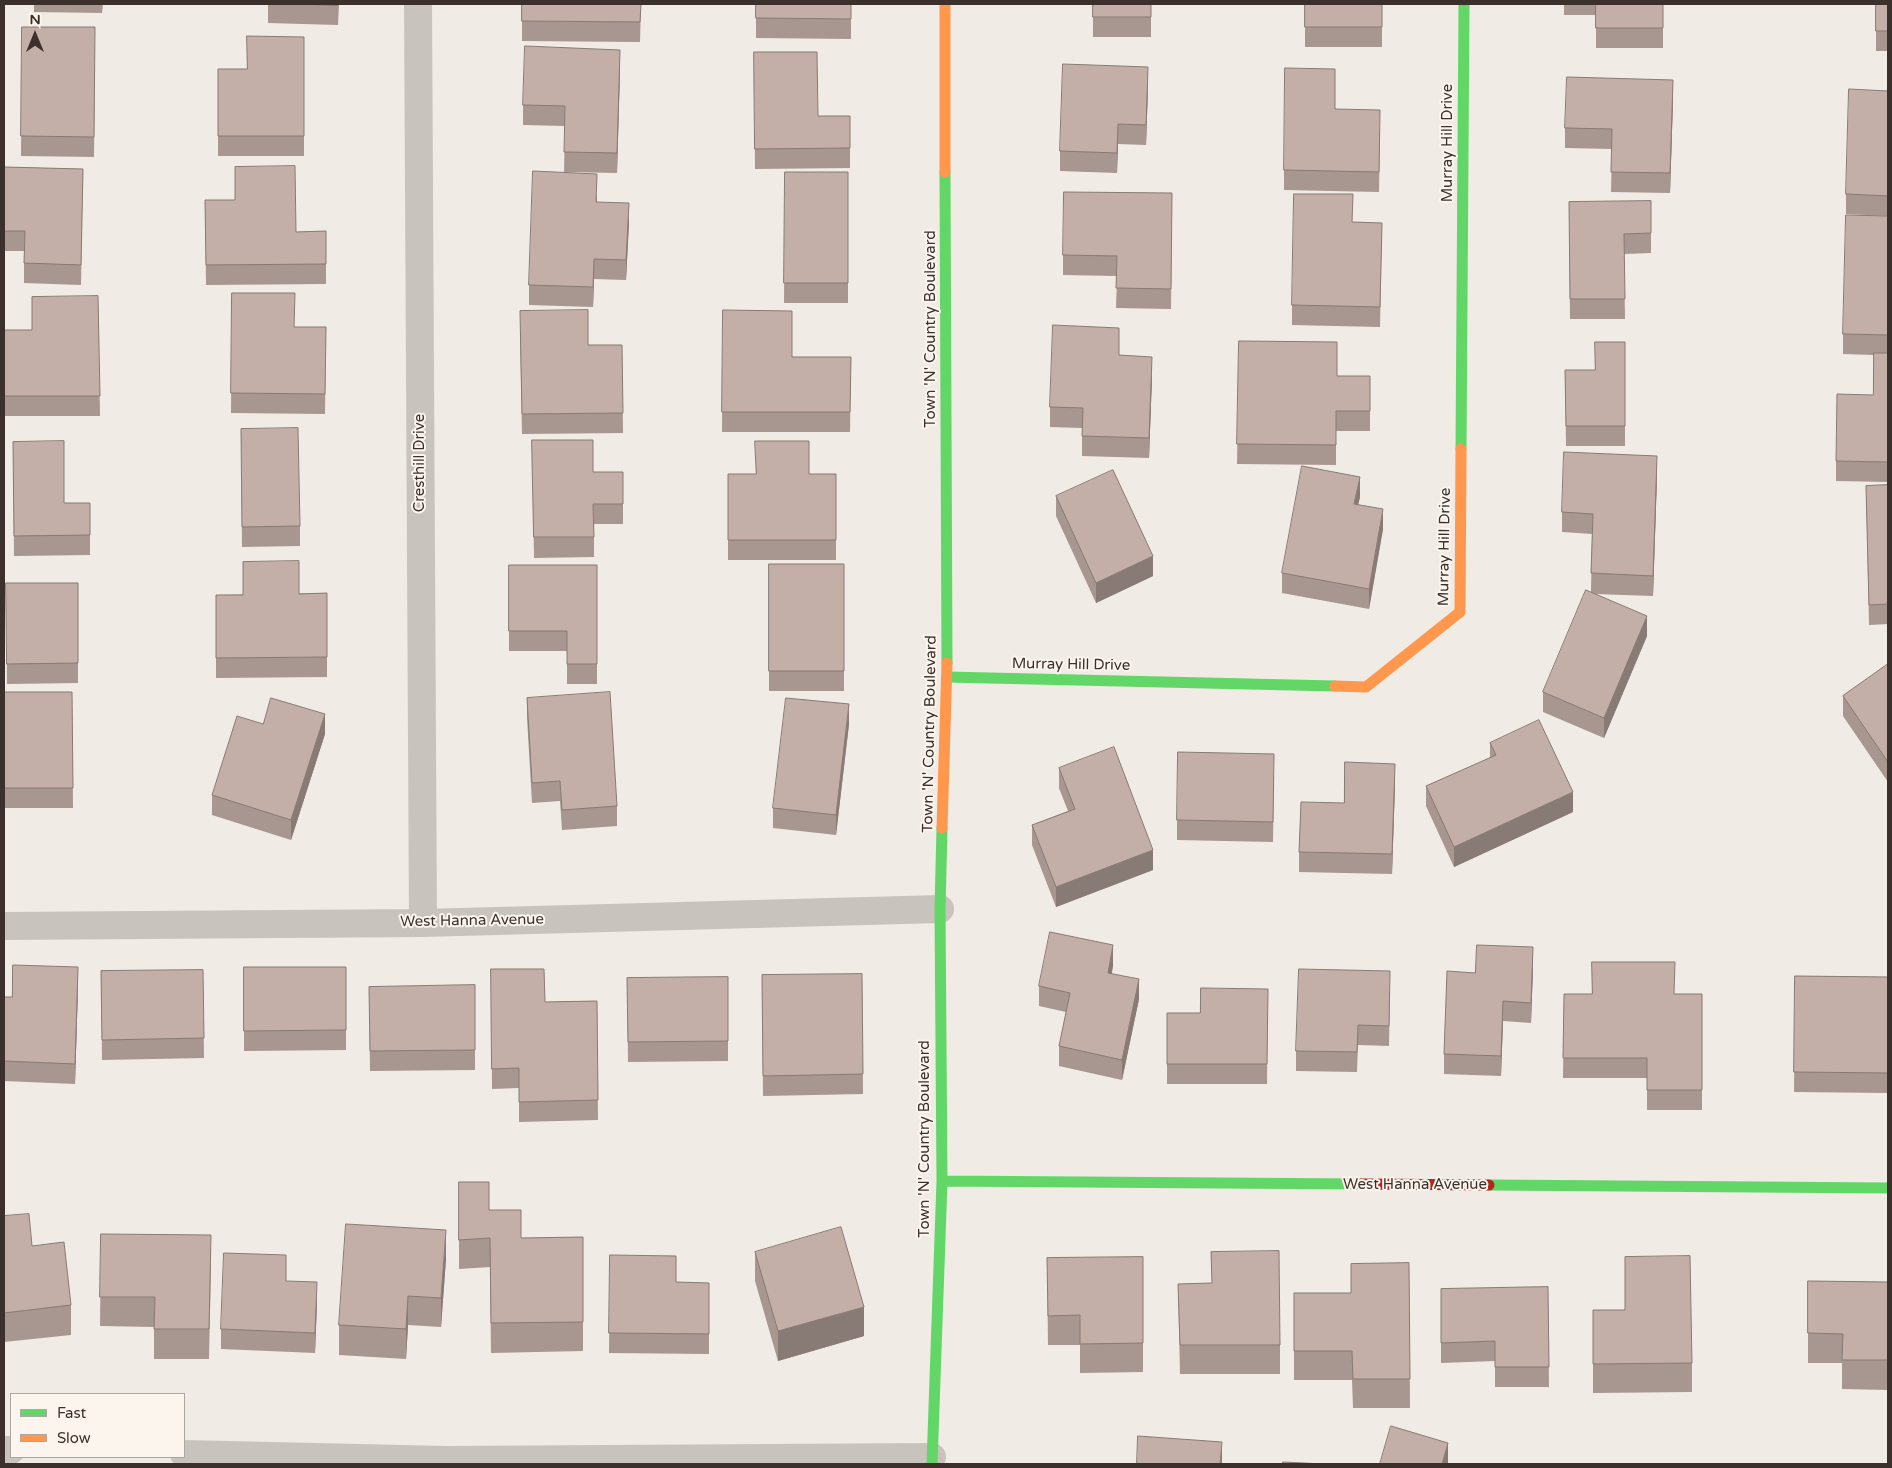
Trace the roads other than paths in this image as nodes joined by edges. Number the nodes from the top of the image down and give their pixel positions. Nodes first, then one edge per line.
1 (418, 4) edge
2 (945, 4) edge
3 (1464, 4) edge
4 (947, 677) junction
5 (940, 910) junction
6 (422, 923) junction
7 (4, 926) edge
8 (942, 1181) junction
9 (1888, 1188) edge
10 (185, 1454) edge
11 (932, 1461) edge
12 (446, 1462) edge

1 - 6 street, Cresthill Drive
2 - 4 street, Town 'N' Country Boulevard
3 - 4 street, Murray Hill Drive
4 - 5 street, Town 'N' Country Boulevard
5 - 6 street, West Hanna Avenue
5 - 8 street, Town 'N' Country Boulevard
6 - 7 street, West Hanna Avenue
8 - 9 street, West Hanna Avenue
8 - 11 street, Town 'N' Country Boulevard
10 - 12 street
11 - 12 street

